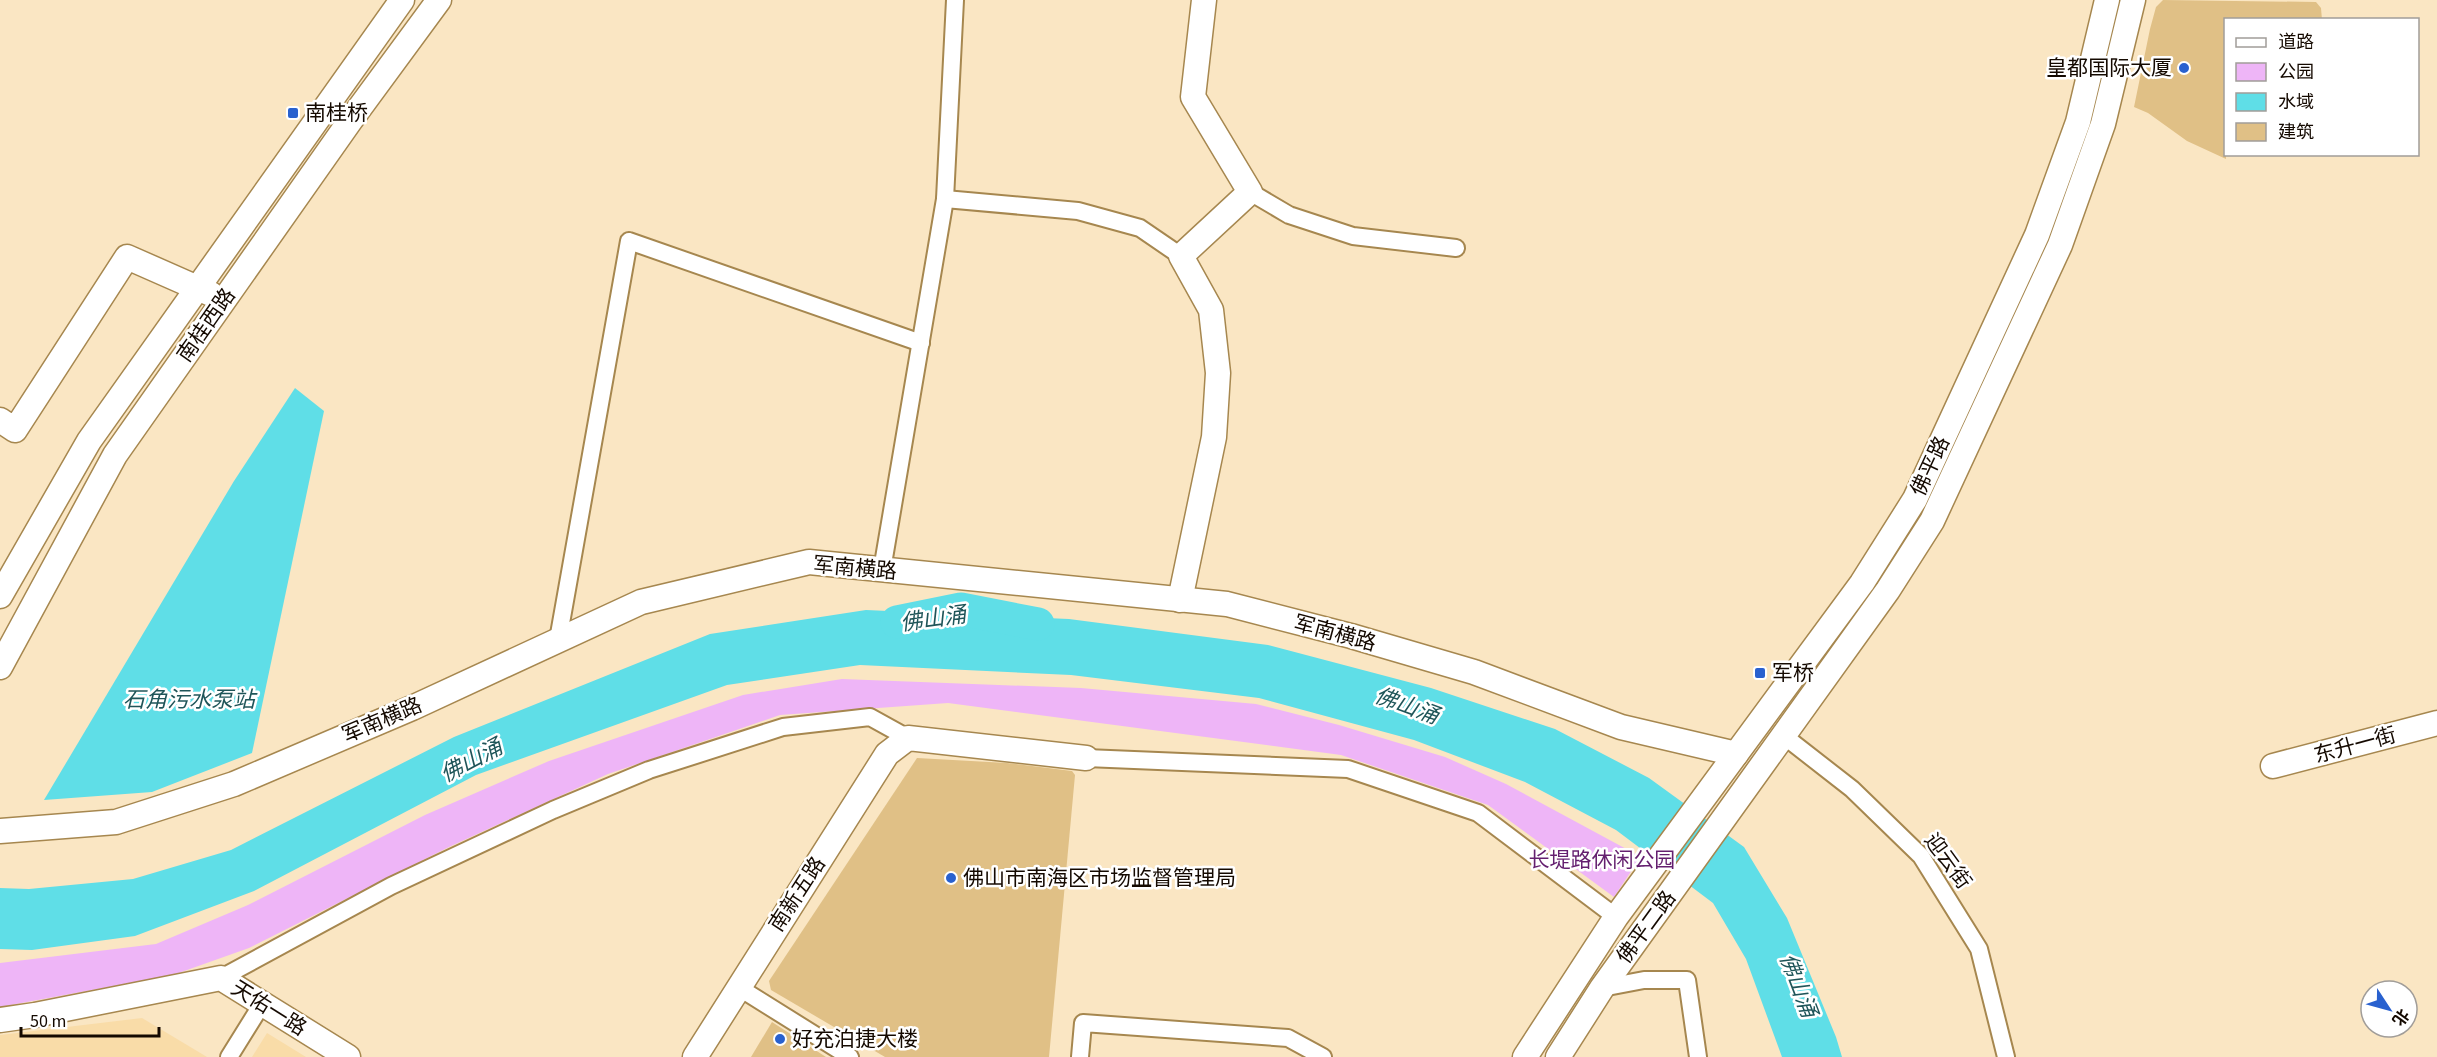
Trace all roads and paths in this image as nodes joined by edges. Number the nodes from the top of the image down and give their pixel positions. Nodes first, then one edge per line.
1 (402, 0) edge
2 (439, 0) edge
3 (955, 0) edge
4 (1204, 0) edge
5 (2107, 0) edge
6 (2133, 0) edge
7 (1250, 192) junction
8 (945, 199) junction
9 (1456, 248) dead end
10 (1181, 256) junction
11 (198, 286) junction
12 (224, 301) junction
13 (921, 343) junction
14 (7, 425) edge
15 (882, 570) junction
16 (0, 596) edge
17 (1180, 600) junction
18 (558, 640) junction
19 (0, 667) edge
20 (2437, 723) edge
21 (1785, 736) junction
22 (908, 738) junction
23 (1736, 754) junction
24 (1086, 758) joint
25 (2273, 766) dead end
26 (1739, 800) joint
27 (0, 831) edge
28 (1646, 876) joint
29 (1616, 917) junction
30 (221, 978) junction
31 (738, 987) junction
32 (1602, 988) junction
33 (262, 1004) junction
34 (0, 1020) edge
35 (229, 1057) edge
36 (348, 1057) edge
37 (695, 1057) edge
38 (850, 1057) edge
39 (1080, 1057) edge
40 (1323, 1057) edge
41 (1525, 1057) edge
42 (1557, 1057) edge
43 (1698, 1057) edge
44 (2006, 1057) edge

1 - 11 main road, 南桂西路
2 - 12 main road, 南桂西路
3 - 8 street
4 - 7 main road
5 - 23 main road, 佛平路
6 - 21 main road, 佛平路
7 - 9 street
7 - 10 main road
8 - 10 street
8 - 13 street
10 - 17 main road
11 - 12 main road
11 - 14 main road
11 - 16 main road, 南桂西路
12 - 19 main road, 南桂西路
13 - 15 street
13 - 18 street
15 - 17 main road, 军南横路
15 - 18 main road, 军南横路
17 - 23 main road, 军南横路
18 - 27 main road, 军南横路
20 - 25 main road, 东升一街
21 - 26 main road, 佛平路
21 - 44 street, 迎云街
22 - 24 main road
22 - 30 street
22 - 31 main road, 南新五路
23 - 28 main road, 佛平路
24 - 29 street
26 - 32 main road, 佛平二路
28 - 29 main road, 佛平二路
29 - 41 main road, 佛平二路
30 - 33 main road, 天佑一路
30 - 34 main road
31 - 37 main road, 南新五路
31 - 38 street
32 - 42 main road, 佛平二路
32 - 43 street
33 - 35 street
33 - 36 main road, 天佑一路
39 - 40 street

